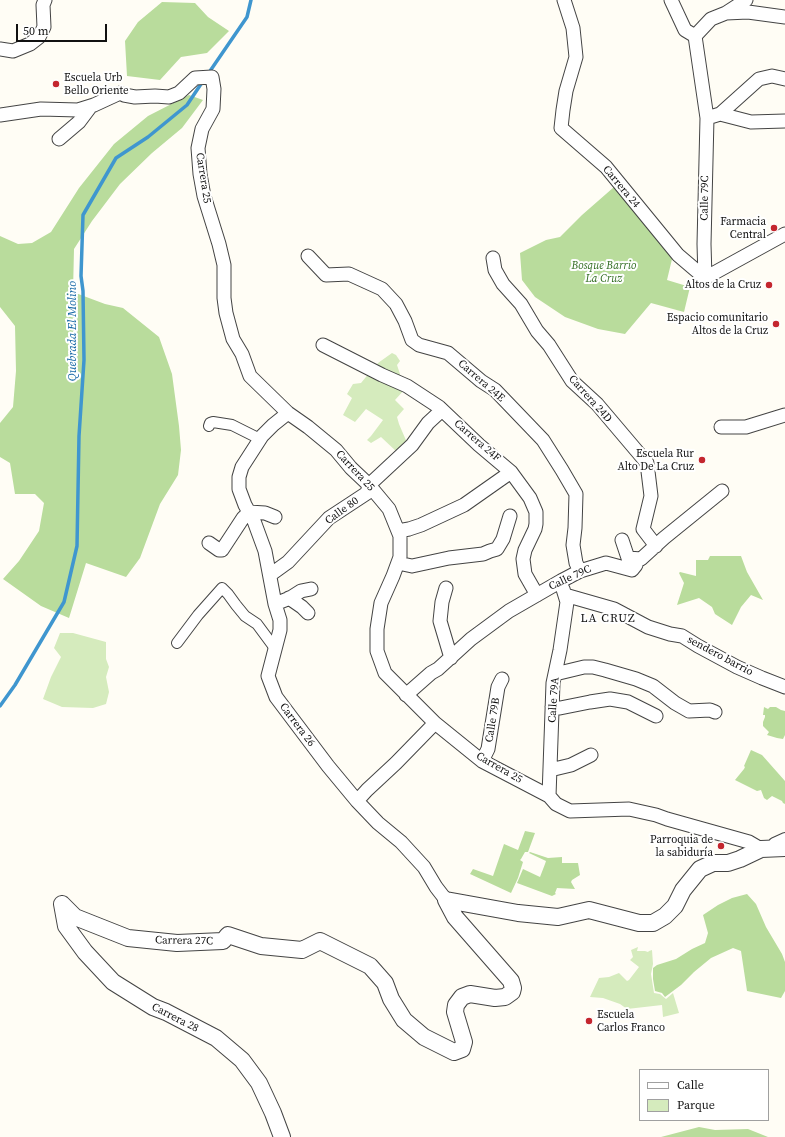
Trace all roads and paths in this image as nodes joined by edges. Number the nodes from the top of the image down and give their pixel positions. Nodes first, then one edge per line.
1 (44, 0) edge
2 (564, 0) edge
3 (671, 0) edge
4 (746, 0) edge
5 (726, 13) junction
6 (785, 17) edge
7 (695, 36) junction
8 (0, 49) edge
9 (785, 79) edge
10 (91, 106) junction
11 (720, 114) junction
12 (0, 115) edge
13 (708, 118) junction
14 (785, 121) edge
15 (59, 139) dead end
16 (785, 234) edge
17 (308, 256) dead end
18 (493, 258) dead end
19 (705, 278) junction
20 (323, 345) dead end
21 (442, 410) junction
22 (288, 413) junction
23 (785, 415) edge
24 (209, 426) dead end
25 (721, 427) dead end
26 (260, 439) junction
27 (511, 472) junction
28 (369, 485) junction
29 (722, 492) dead end
30 (249, 512) junction
31 (510, 516) dead end
32 (275, 517) dead end
33 (398, 531) junction
34 (622, 540) dead end
35 (209, 543) dead end
36 (656, 546) junction
37 (628, 558) junction
38 (398, 563) junction
39 (580, 571) junction
40 (270, 575) junction
41 (561, 581) junction
42 (446, 588) dead end
43 (311, 589) dead end
44 (537, 595) junction
45 (565, 595) junction
46 (289, 598) junction
47 (275, 604) junction
48 (308, 613) dead end
49 (177, 643) dead end
50 (276, 645) junction
51 (450, 658) junction
52 (555, 674) junction
53 (502, 679) dead end
54 (785, 687) edge
55 (406, 695) junction
56 (552, 707) junction
57 (715, 712) dead end
58 (656, 716) dead end
59 (435, 723) junction
60 (591, 755) dead end
61 (482, 760) junction
62 (550, 770) junction
63 (549, 796) junction
64 (357, 801) junction
65 (785, 838) edge
66 (773, 846) edge
67 (446, 900) junction
68 (62, 904) joint
69 (454, 1052) joint
70 (282, 1137) edge

1 - 8 street
2 - 19 street, Carrera 24
3 - 7 street
4 - 5 street
5 - 6 street
5 - 7 street
7 - 13 street, Calle 79C
9 - 11 street
10 - 12 street, Carrera 25
10 - 15 street
10 - 22 street, Carrera 25
11 - 13 street
11 - 14 street
13 - 19 street, Calle 79C
16 - 19 street
17 - 39 street, Carrera 24E
18 - 36 street, Carrera 24D
20 - 21 street, Carrera 24F
21 - 27 street, Carrera 24F
21 - 28 street, Calle 80
22 - 26 street, Carrera 26
22 - 28 street, Carrera 25
23 - 25 street
24 - 26 street
26 - 30 street, Carrera 26
27 - 33 street
27 - 44 street, Carrera 24F
28 - 33 street, Carrera 25
28 - 40 street, Calle 80
29 - 36 street
30 - 32 street
30 - 35 street
30 - 40 street, Carrera 26
31 - 38 street
33 - 38 street, Carrera 25
34 - 37 street
36 - 37 street
37 - 39 street, Calle 79C
38 - 55 street, Carrera 25
39 - 41 street, Calle 79C
40 - 47 street, Carrera 26
41 - 44 street, Calle 79C
41 - 45 street, Calle 79A
42 - 51 street
43 - 46 street
44 - 51 street, Calle 79C
45 - 52 street, Calle 79A
45 - 54 street, sendero barrio
46 - 47 street
46 - 48 street
47 - 50 street, Carrera 26
49 - 50 street
50 - 64 street, Carrera 26
51 - 55 street, Calle 79C
52 - 56 street, Calle 79A
52 - 57 street
53 - 61 street, Calle 79B
55 - 59 street, Carrera 25
56 - 58 street
56 - 62 street, Calle 79A
59 - 61 street, Carrera 25
59 - 64 street
60 - 62 street
61 - 63 street, Carrera 25
62 - 63 street, Calle 79A
63 - 66 street, Carrera 25
64 - 67 street, Carrera 26
65 - 66 street
66 - 67 street
67 - 69 street, Carrera 26
68 - 69 street, Carrera 27C
68 - 70 street, Carrera 28

